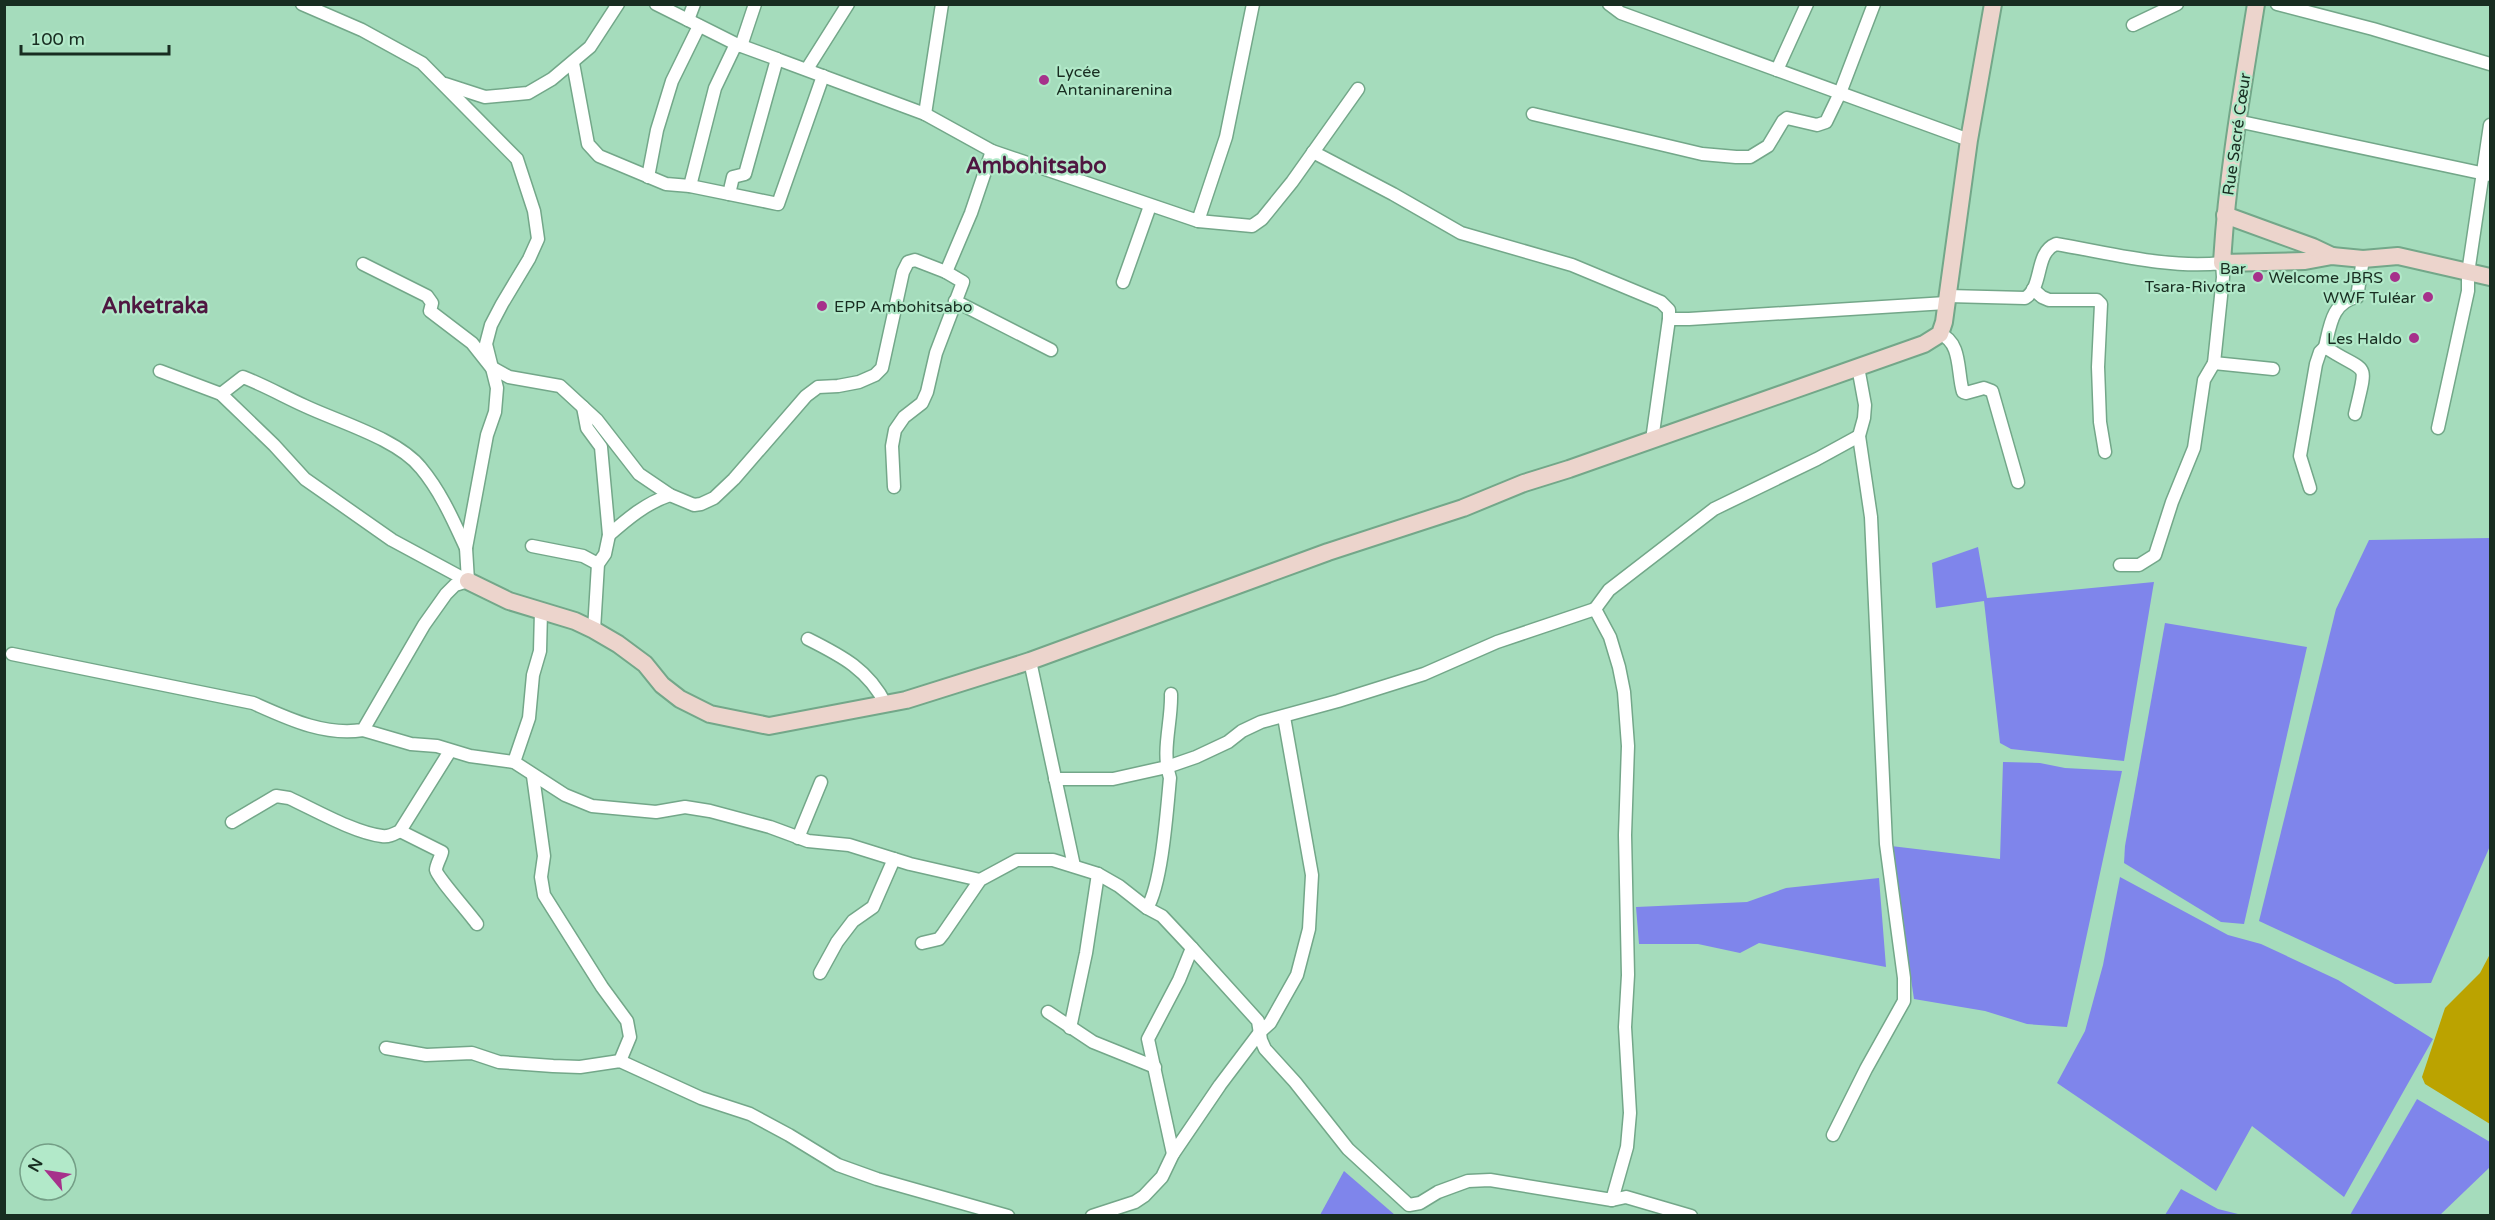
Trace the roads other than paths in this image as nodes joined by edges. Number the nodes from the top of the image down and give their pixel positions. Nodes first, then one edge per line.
1 (302, 4) edge
2 (618, 4) edge
3 (656, 4) edge
4 (694, 4) edge
5 (755, 4) edge
6 (848, 4) edge
7 (942, 4) edge
8 (1253, 4) edge
9 (1609, 4) edge
10 (1807, 4) edge
11 (1874, 4) edge
12 (1993, 4) edge
13 (2177, 4) edge
14 (2256, 4) edge
15 (2277, 4) edge
16 (694, 23) junction
17 (2133, 25) dead end
18 (739, 45) junction
19 (777, 58) junction
20 (573, 63) junction
21 (2490, 64) edge
22 (807, 69) junction
23 (1777, 70) junction
24 (823, 76) junction
25 (441, 82) junction
26 (1358, 89) dead end
27 (1840, 93) junction
28 (925, 114) junction
29 (1533, 114) dead end
30 (2237, 121) junction
31 (2490, 125) edge
32 (1969, 140) junction
33 (992, 151) junction
34 (1313, 152) junction
35 (2487, 175) edge
36 (648, 177) junction
37 (690, 186) junction
38 (729, 194) junction
39 (1150, 206) junction
40 (2225, 215) junction
41 (1198, 221) junction
42 (2332, 256) junction
43 (2363, 259) junction
44 (2222, 263) junction
45 (363, 264) dead end
46 (946, 272) junction
47 (2468, 273) junction
48 (2490, 277) edge
49 (1123, 282) dead end
50 (2033, 289) junction
51 (1947, 300) junction
52 (955, 301) junction
53 (1669, 319) junction
54 (1940, 334) junction
55 (2325, 347) junction
56 (1052, 350) dead end
57 (2214, 363) junction
58 (491, 367) junction
59 (1858, 367) junction
60 (2272, 369) dead end
61 (160, 371) dead end
62 (221, 394) junction
63 (583, 407) junction
64 (2355, 414) dead end
65 (2438, 428) dead end
66 (1859, 435) junction
67 (1652, 440) junction
68 (2105, 452) dead end
69 (2018, 482) dead end
70 (894, 487) dead end
71 (2310, 488) dead end
72 (670, 495) junction
73 (609, 535) junction
74 (532, 546) dead end
75 (466, 548) junction
76 (598, 564) junction
77 (2120, 565) dead end
78 (468, 581) junction
79 (1595, 609) junction
80 (541, 611) junction
81 (594, 630) junction
82 (808, 639) dead end
83 (12, 654) dead end
84 (1030, 661) junction
85 (1171, 694) dead end
86 (886, 705) junction
87 (1284, 717) junction
88 (363, 730) junction
89 (450, 751) junction
90 (514, 762) junction
91 (1167, 767) junction
92 (533, 776) junction
93 (1055, 779) junction
94 (821, 782) dead end
95 (232, 822) dead end
96 (400, 831) junction
97 (798, 838) junction
98 (894, 860) junction
99 (1074, 866) junction
100 (1098, 874) junction
101 (980, 880) junction
102 (1147, 908) junction
103 (477, 924) dead end
104 (922, 943) dead end
105 (1192, 948) junction
106 (820, 973) dead end
107 (1047, 1012) dead end
108 (1070, 1028) junction
109 (1260, 1032) junction
110 (386, 1048) dead end
111 (620, 1061) junction
112 (1155, 1067) junction
113 (1833, 1135) dead end
114 (1173, 1154) junction
115 (1612, 1200) junction
116 (1008, 1215) edge
117 (1092, 1215) edge
118 (1691, 1215) edge

1 - 25 street
2 - 20 street
3 - 16 street
4 - 16 street
5 - 18 street
6 - 22 street
7 - 28 street
8 - 41 street
9 - 23 street
10 - 23 street
11 - 27 street
12 - 32 street
13 - 17 street
14 - 30 street, Rue Sacré Cœur
15 - 21 street
16 - 18 street
16 - 36 street
18 - 19 street
18 - 37 street
19 - 22 street
19 - 38 street
20 - 25 street
20 - 36 street
22 - 24 street
23 - 27 street
24 - 28 street
24 - 38 street
25 - 58 street
26 - 34 street
27 - 29 street
27 - 32 street
28 - 33 street
30 - 35 street
30 - 40 street, Rue Sacré Cœur
31 - 35 street
32 - 51 street
33 - 39 street
33 - 46 street
34 - 41 street
34 - 53 street
35 - 47 street
36 - 37 street
37 - 38 street
39 - 41 street
39 - 49 street
40 - 42 street
40 - 44 street, Rue Sacré Cœur
42 - 43 street
42 - 44 street
43 - 47 street
43 - 55 street
44 - 50 street
44 - 57 street
45 - 58 street
46 - 52 street
46 - 72 street
47 - 48 street
47 - 65 street
50 - 51 street
50 - 68 street
51 - 53 street
51 - 54 street
52 - 56 street
52 - 70 street
53 - 67 street
54 - 59 street
54 - 69 street
55 - 64 street
55 - 71 street
57 - 60 street
57 - 77 street
58 - 63 street
58 - 75 street
59 - 66 street
59 - 67 street
61 - 62 street
62 - 75 street
62 - 78 street
63 - 72 street
63 - 73 street
66 - 79 street
66 - 113 street
67 - 84 street
72 - 73 street
73 - 76 street
74 - 76 street
75 - 78 street
76 - 81 street
78 - 80 street
78 - 88 street
79 - 87 street
79 - 115 street
80 - 81 street
80 - 90 street
81 - 86 street
82 - 86 street
83 - 88 street
84 - 86 street
84 - 93 street
85 - 91 street
87 - 91 street
87 - 109 street
88 - 89 street
89 - 90 street
89 - 96 street
90 - 92 street
91 - 93 street
91 - 102 street
92 - 97 street
92 - 111 street
93 - 99 street
94 - 97 street
95 - 96 street
96 - 103 street
97 - 98 street
98 - 101 street
98 - 106 street
99 - 100 street
99 - 101 street
100 - 102 street
100 - 108 street
101 - 104 street
102 - 105 street
105 - 109 street
105 - 112 street
107 - 108 street
108 - 112 street
109 - 114 street
109 - 115 street
110 - 111 street
111 - 116 street
112 - 114 street
114 - 117 street
115 - 118 street

